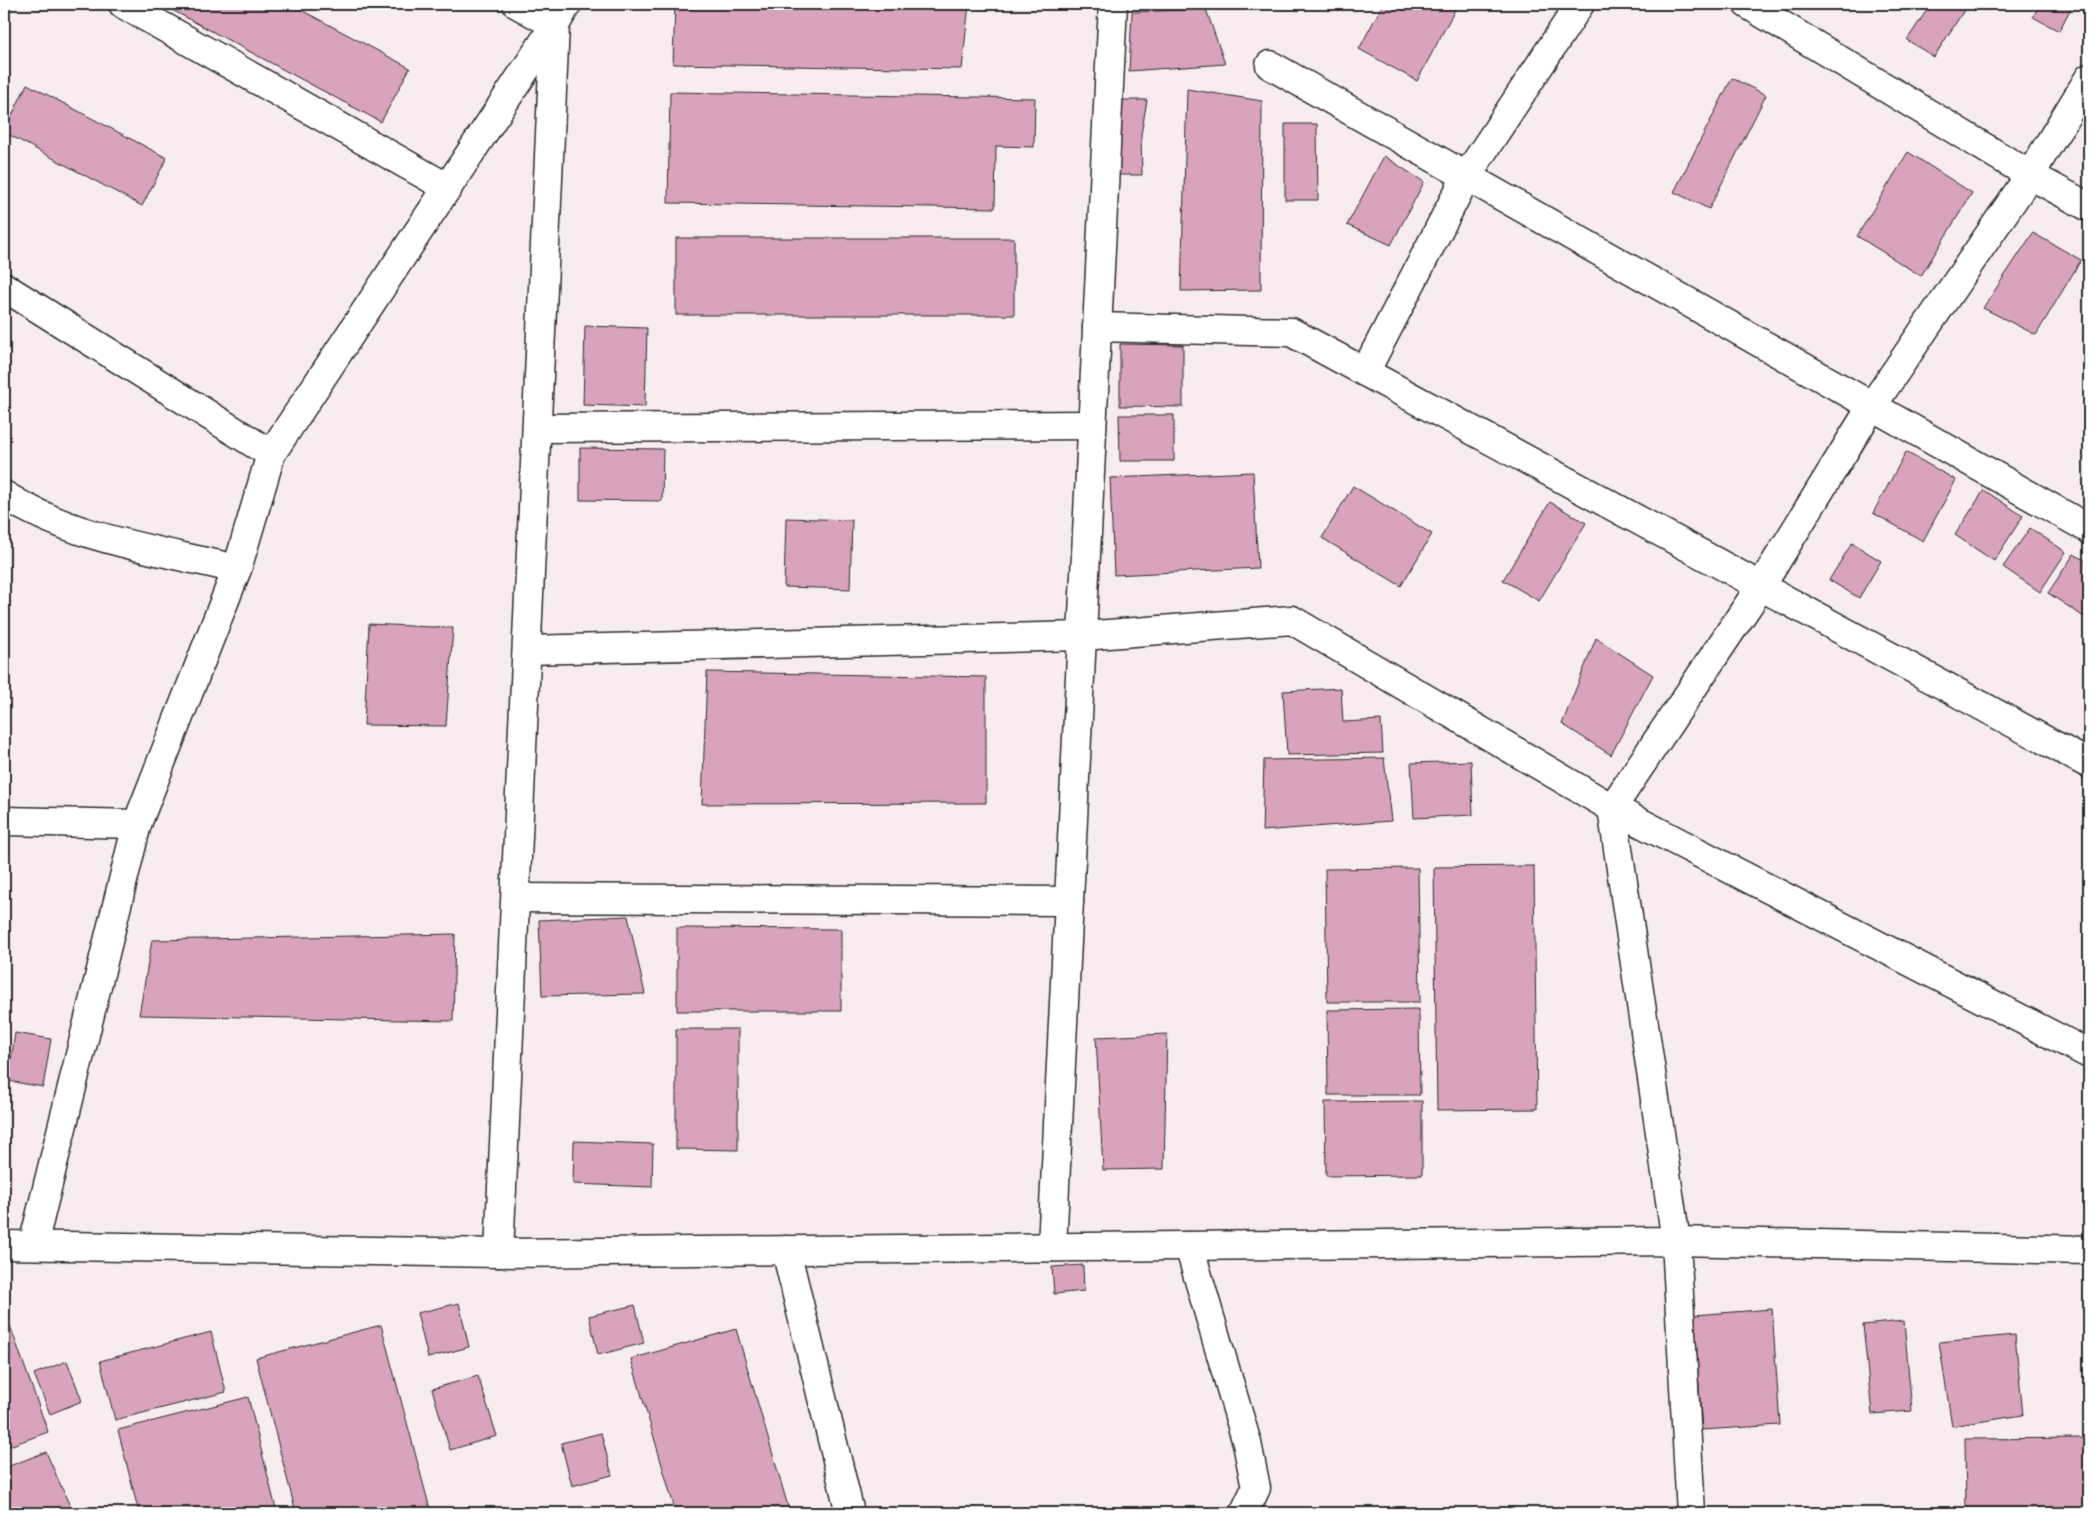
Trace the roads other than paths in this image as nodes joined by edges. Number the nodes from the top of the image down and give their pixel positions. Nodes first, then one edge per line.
1 (124, 4) edge
2 (518, 4) edge
3 (1112, 4) edge
4 (1580, 4) edge
5 (1747, 4) edge
6 (561, 15) edge
7 (1270, 65) dead end
8 (2089, 78) edge
9 (2030, 175) junction
10 (1466, 177) junction
11 (448, 188) junction
12 (2089, 207) edge
13 (4, 287) edge
14 (1097, 327) junction
15 (1365, 372) junction
16 (1872, 406) junction
17 (1092, 425) junction
18 (537, 428) junction
19 (271, 454) junction
20 (4, 495) edge
21 (2089, 529) edge
22 (237, 569) junction
23 (1760, 586) junction
24 (1082, 636) junction
25 (527, 650) junction
26 (2089, 764) edge
27 (1612, 808) junction
28 (4, 821) edge
29 (137, 824) junction
30 (516, 898) junction
31 (1069, 901) junction
32 (2089, 1054) edge
33 (1676, 1241) junction
34 (4, 1245) edge
35 (33, 1246) junction
36 (1189, 1246) junction
37 (1052, 1247) junction
38 (786, 1250) junction
39 (2089, 1250) edge
40 (499, 1253) junction
41 (850, 1513) edge
42 (1244, 1513) edge
43 (1691, 1513) edge

1 - 11 street
2 - 6 street
3 - 14 street
4 - 10 street
5 - 9 street
6 - 11 street
6 - 18 street
7 - 10 street
8 - 9 street
9 - 12 street
9 - 16 street
10 - 15 street
10 - 16 street
11 - 19 street
13 - 19 street
14 - 15 street
14 - 17 street
15 - 23 street
16 - 21 street
16 - 23 street
17 - 18 street
17 - 24 street
18 - 25 street
19 - 22 street
20 - 22 street
22 - 29 street
23 - 26 street
23 - 27 street
24 - 25 street
24 - 27 street
24 - 31 street
25 - 30 street
27 - 32 street
27 - 33 street
28 - 29 street
29 - 35 street
30 - 31 street
30 - 40 street
31 - 37 street
33 - 36 street
33 - 39 street
33 - 43 street
34 - 35 street
35 - 40 street
36 - 37 street
36 - 42 street
37 - 38 street
38 - 40 street
38 - 41 street

